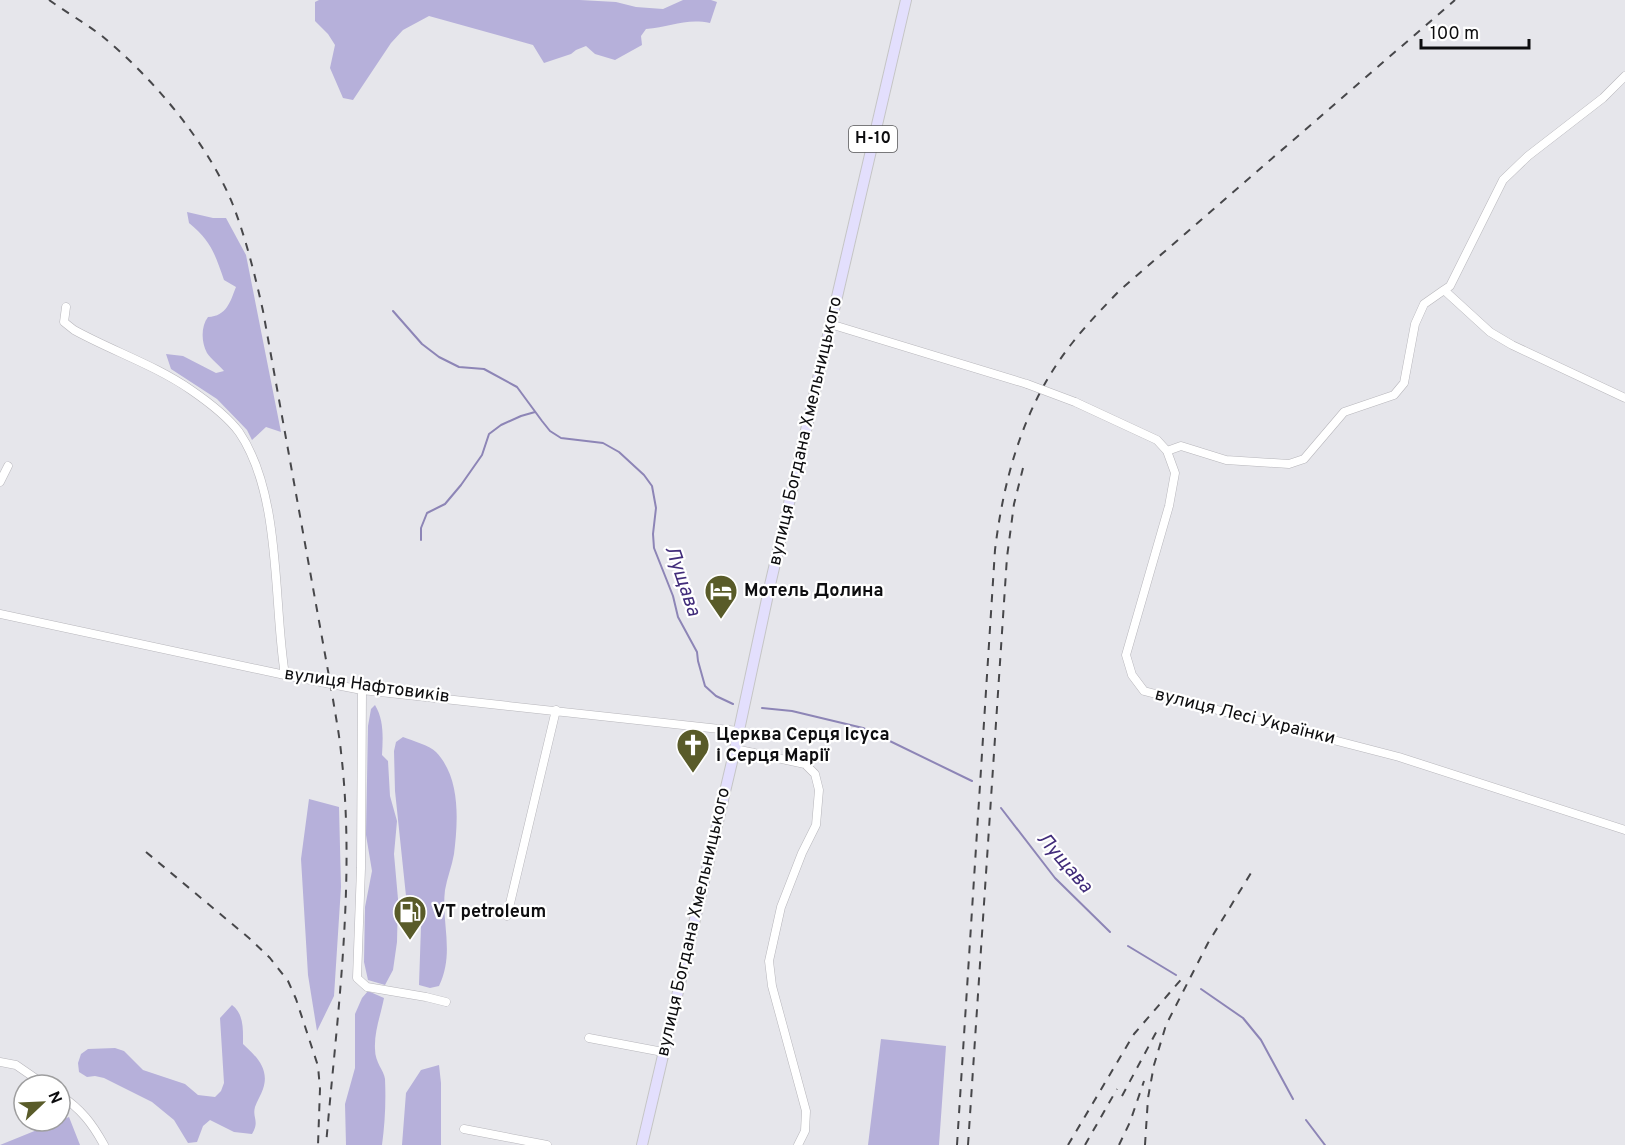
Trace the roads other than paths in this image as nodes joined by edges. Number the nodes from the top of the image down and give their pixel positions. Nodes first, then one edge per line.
1 (906, 0) edge
2 (1625, 76) edge
3 (1444, 290) junction
4 (66, 307) dead end
5 (830, 324) junction
6 (1625, 398) edge
7 (1167, 451) junction
8 (8, 466) dead end
9 (0, 482) edge
10 (0, 614) edge
11 (285, 675) junction
12 (362, 690) junction
13 (556, 711) junction
14 (738, 731) junction
15 (735, 749) junction
16 (1625, 830) edge
17 (507, 916) dead end
18 (446, 1002) dead end
19 (589, 1038) dead end
20 (663, 1052) junction
21 (0, 1062) edge
22 (28, 1073) edge
23 (72, 1103) edge
24 (464, 1129) dead end
25 (104, 1145) edge
26 (547, 1145) edge
27 (642, 1145) edge
28 (798, 1145) edge

1 - 5 main road, вулиця Богдана Хмельницького / Н-10
2 - 3 street
3 - 6 street
3 - 7 street
4 - 11 street
5 - 7 street, bridge
5 - 14 main road, вулиця Богдана Хмельницького / Н-10
7 - 16 street, вулиця Лесі Українки
8 - 9 street
10 - 11 street, вулиця Нафтовиків
11 - 12 street, вулиця Нафтовиків
12 - 13 street, вулиця Нафтовиків
12 - 18 street
13 - 14 street, вулиця Нафтовиків
13 - 17 street
14 - 15 main road, вулиця Богдана Хмельницького / Н-10
15 - 20 main road, вулиця Богдана Хмельницького / Н-10
15 - 28 street
19 - 20 street
20 - 27 main road, вулиця Богдана Хмельницького / Н-10
21 - 22 street
23 - 25 street
24 - 26 street

